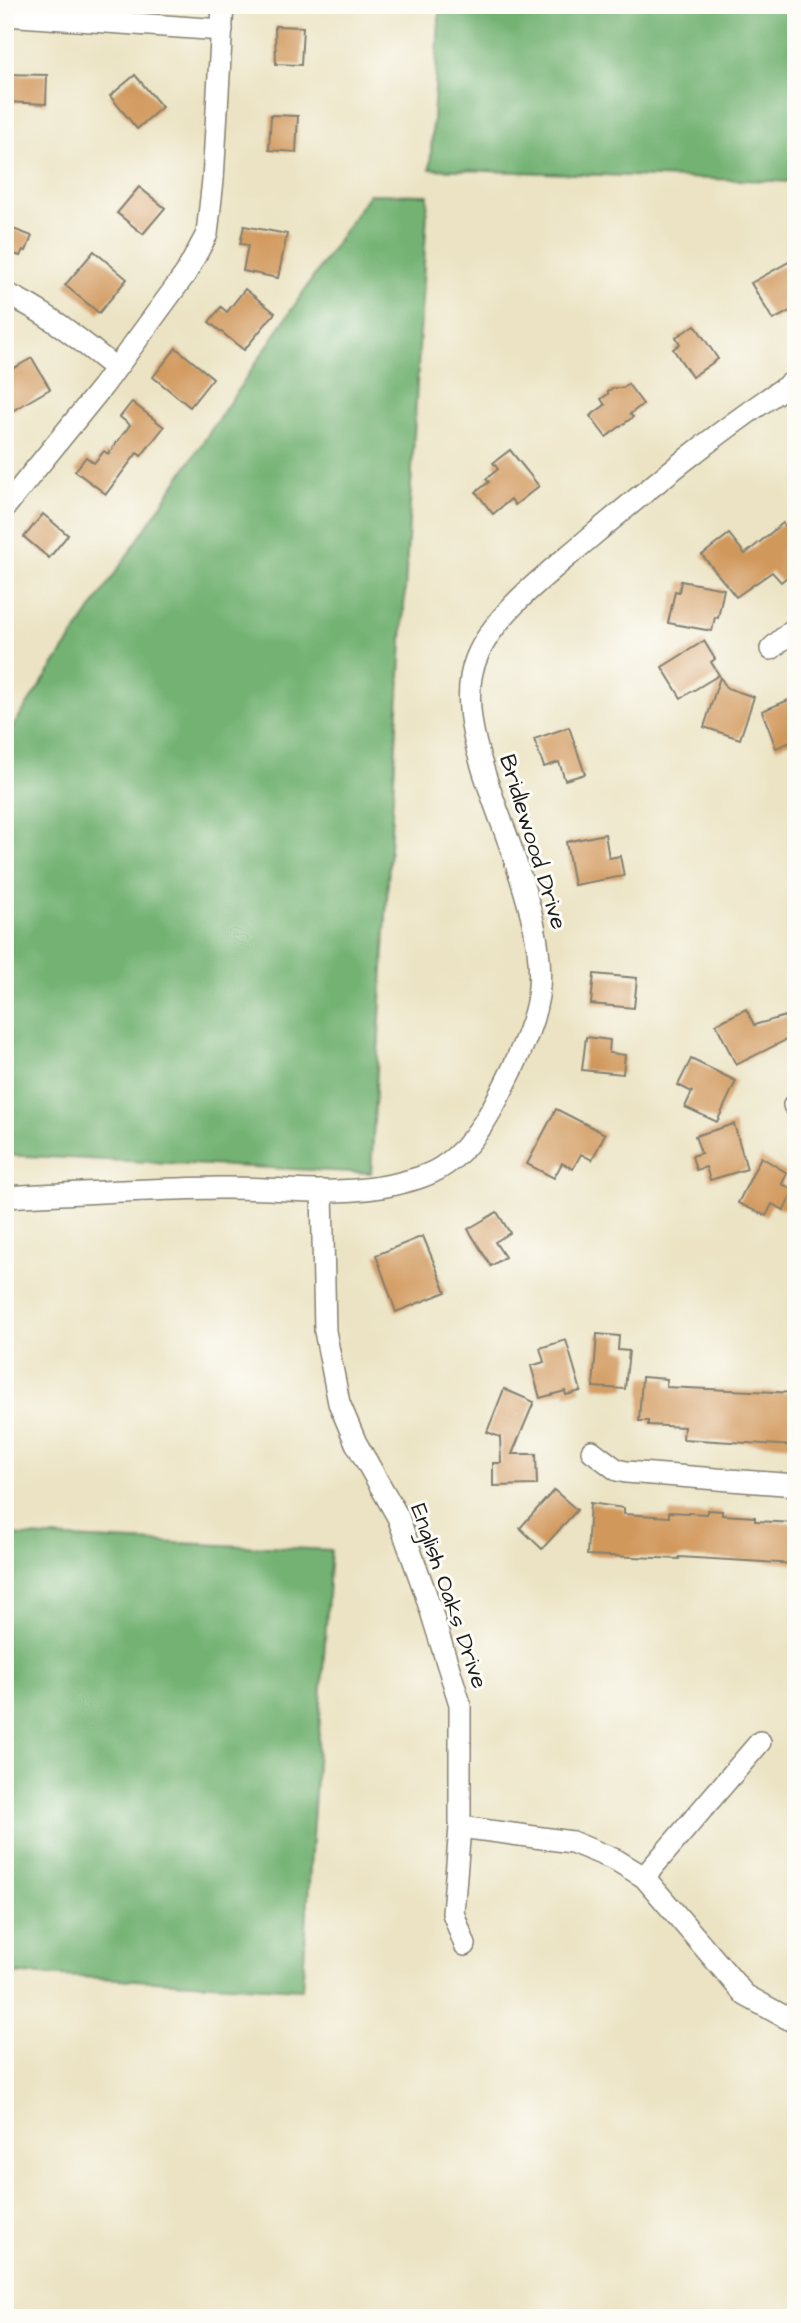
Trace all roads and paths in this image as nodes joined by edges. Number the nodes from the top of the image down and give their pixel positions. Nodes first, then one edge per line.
1 (223, 5) edge
2 (5, 15) edge
3 (222, 30) junction
4 (5, 293) edge
5 (115, 368) junction
6 (796, 380) edge
7 (5, 507) edge
8 (796, 627) edge
9 (771, 649) dead end
10 (322, 1191) junction
11 (5, 1197) edge
12 (592, 1451) dead end
13 (796, 1485) edge
14 (760, 1742) dead end
15 (460, 1827) junction
16 (644, 1877) junction
17 (465, 1945) dead end
18 (796, 2023) edge

1 - 3 street
2 - 3 street
3 - 5 street
4 - 5 street
5 - 7 street
6 - 10 street, Bridlewood Drive
8 - 9 street
10 - 11 street, Bridlewood Drive
10 - 15 street, English Oaks Drive
12 - 13 street
14 - 16 street
15 - 16 street
15 - 17 street, English Oaks Drive
16 - 18 street

